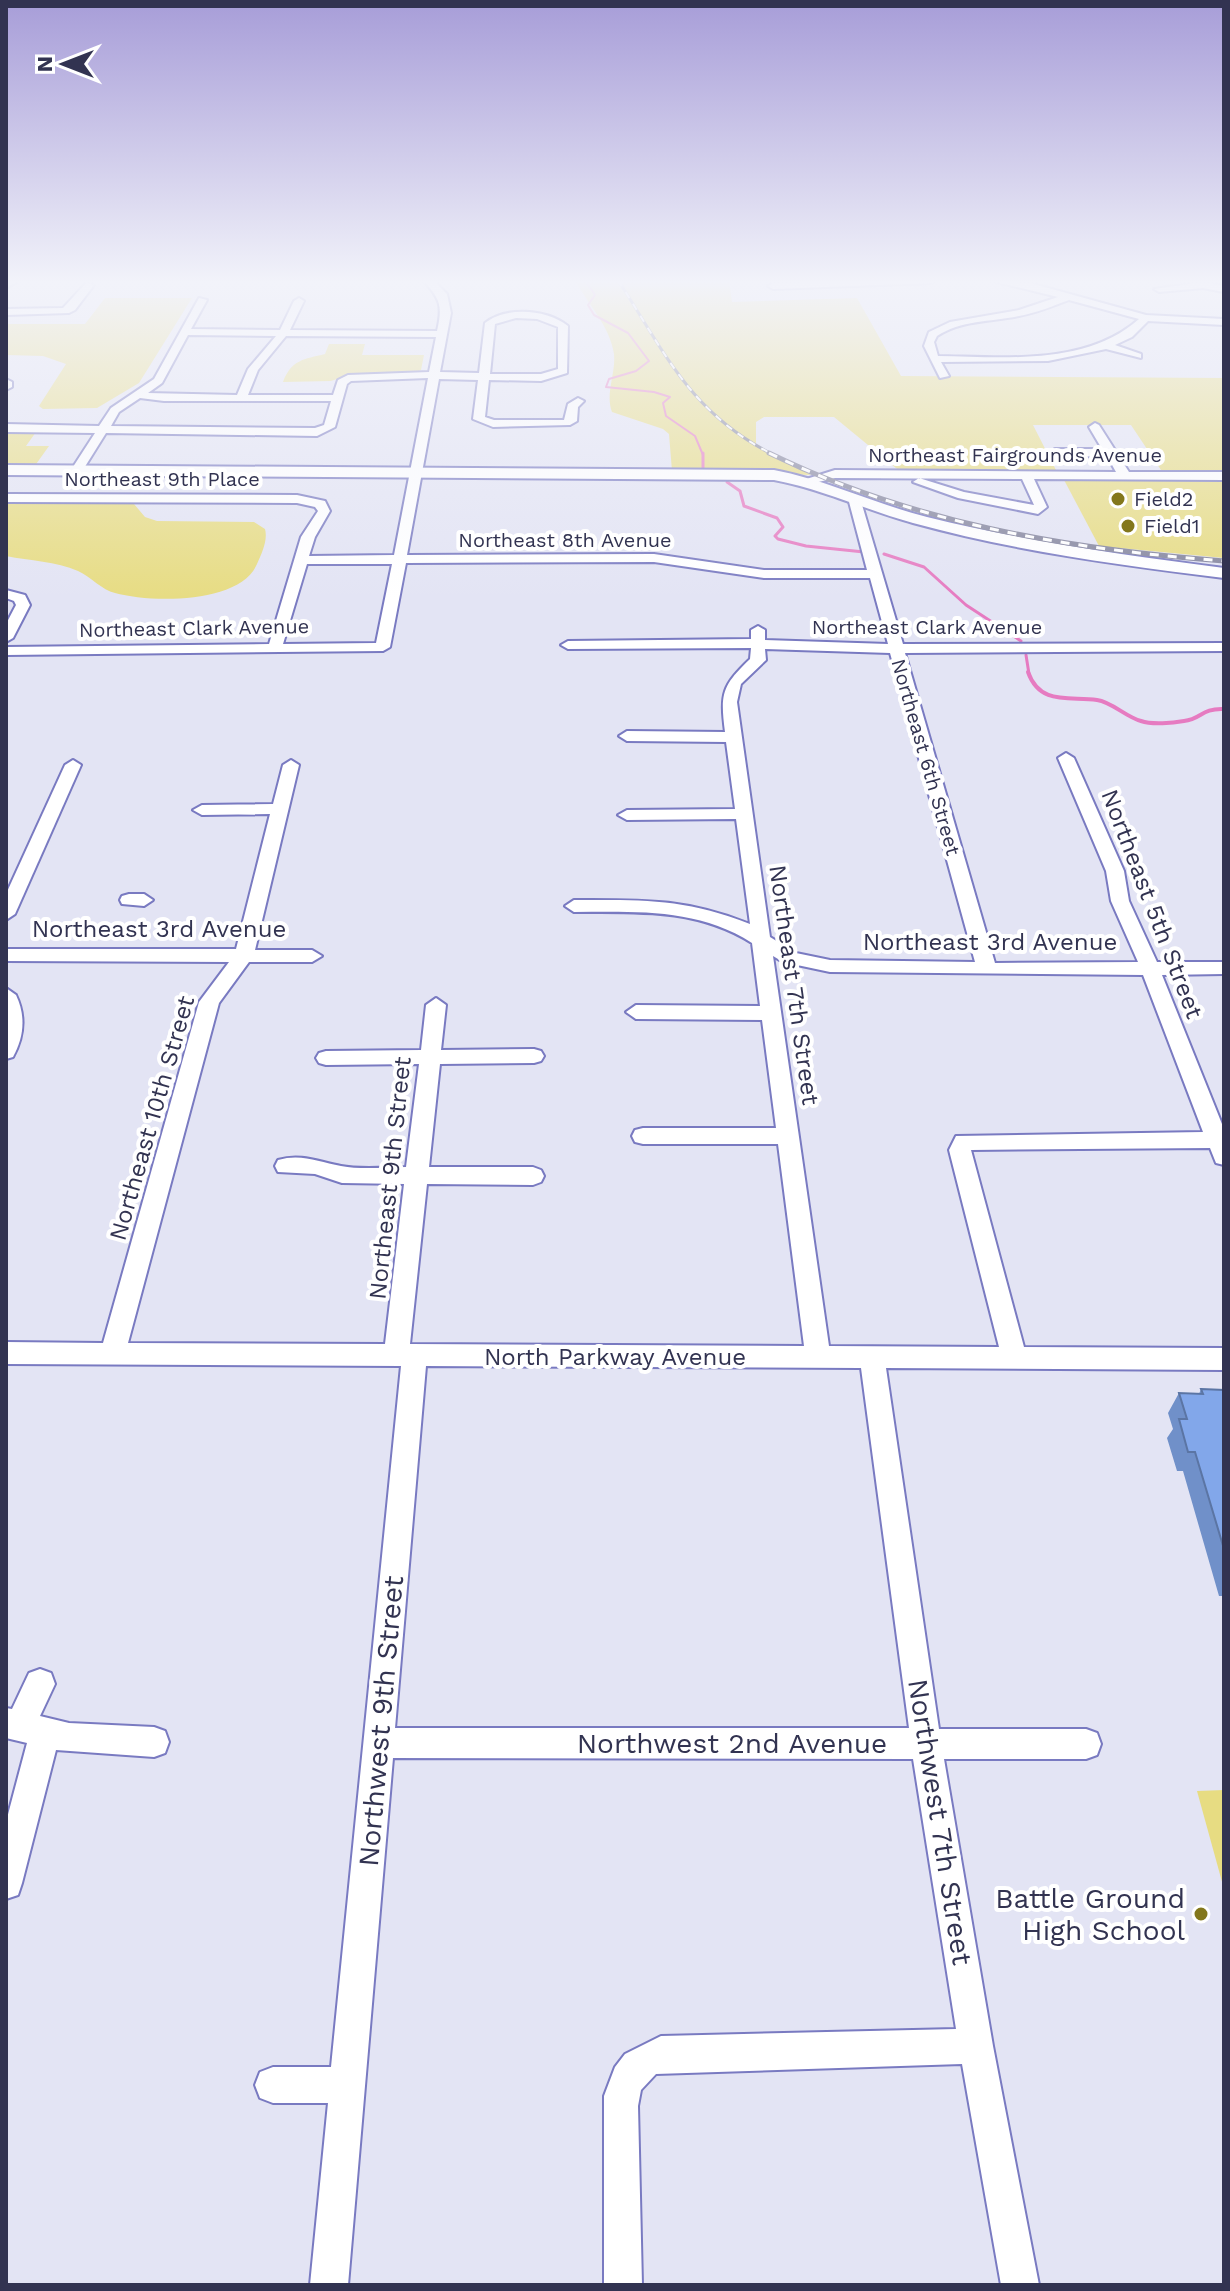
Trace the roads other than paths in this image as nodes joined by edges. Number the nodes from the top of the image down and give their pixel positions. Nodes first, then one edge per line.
1 (150, 387) edge
2 (246, 387) edge
3 (340, 387) edge
4 (431, 387) edge
5 (482, 387) edge
6 (139, 395) junction
7 (241, 398) junction
8 (337, 398) junction
9 (578, 401) dead end
10 (1095, 427) dead end
11 (6, 428) edge
12 (103, 431) junction
13 (1110, 452) junction
14 (1055, 453) dead end
15 (6, 470) edge
16 (77, 470) junction
17 (414, 472) junction
18 (902, 475) junction
19 (1026, 475) junction
20 (1125, 476) junction
21 (1224, 476) edge
22 (806, 481) junction
23 (6, 498) edge
24 (854, 498) junction
25 (300, 560) junction
26 (400, 560) junction
27 (1224, 573) edge
28 (877, 574) junction
29 (13, 596) edge
30 (759, 637) junction
31 (6, 638) edge
32 (568, 645) dead end
33 (275, 647) junction
34 (1224, 647) edge
35 (894, 649) junction
36 (6, 651) edge
37 (627, 736) dead end
38 (735, 737) junction
39 (1066, 758) dead end
40 (73, 765) dead end
41 (291, 765) dead end
42 (281, 809) junction
43 (202, 810) dead end
44 (746, 814) junction
45 (627, 815) dead end
46 (574, 906) dead end
47 (6, 914) edge
48 (761, 941) junction
49 (6, 955) edge
50 (244, 955) junction
51 (312, 956) dead end
52 (1224, 968) edge
53 (987, 969) junction
54 (1149, 969) junction
55 (6, 995) edge
56 (436, 1005) dead end
57 (636, 1012) dead end
58 (772, 1013) junction
59 (6, 1050) edge
60 (534, 1056) dead end
61 (429, 1057) junction
62 (326, 1058) dead end
63 (643, 1136) dead end
64 (788, 1136) junction
65 (1220, 1149) edge
66 (286, 1166) dead end
67 (415, 1176) junction
68 (533, 1176) dead end
69 (6, 1353) edge
70 (113, 1353) junction
71 (405, 1357) junction
72 (818, 1358) junction
73 (872, 1358) junction
74 (1014, 1358) junction
75 (1224, 1359) edge
76 (40, 1684) dead end
77 (23, 1728) edge
78 (154, 1742) dead end
79 (379, 1743) junction
80 (926, 1743) junction
81 (1086, 1744) dead end
82 (6, 1883) edge
83 (976, 2046) junction
84 (273, 2085) dead end
85 (348, 2085) junction
86 (329, 2285) edge
87 (623, 2285) edge
88 (1020, 2285) edge

1 - 6 street
2 - 7 street
3 - 8 street
4 - 17 street
5 - 9 street
6 - 7 street
6 - 12 street
7 - 8 street
8 - 12 street
10 - 13 street
11 - 12 street
12 - 16 street
13 - 14 street
13 - 20 street
15 - 16 main road
16 - 17 main road
17 - 22 main road
17 - 26 street
18 - 19 street, Northeast Fairgrounds Avenue
18 - 19 street
18 - 22 street, Northeast Fairgrounds Avenue
19 - 20 street, Northeast Fairgrounds Avenue
20 - 21 street, Northeast Fairgrounds Avenue
22 - 24 main road
23 - 25 street, Northeast 9th Place
24 - 27 main road
24 - 28 street, Northeast 6th Street
25 - 26 street, Northeast 8th Avenue
25 - 33 street
26 - 28 street, Northeast 8th Avenue
26 - 33 street, Northeast Clark Avenue
28 - 35 street, Northeast 6th Street
29 - 31 street
30 - 32 street, Northeast Clark Avenue
30 - 35 street, Northeast Clark Avenue
30 - 38 street, Northeast 7th Street
33 - 36 street, Northeast Clark Avenue
34 - 35 street, Northeast Clark Avenue
35 - 53 street, Northeast 6th Street
37 - 38 street
38 - 44 street, Northeast 7th Street
39 - 54 street, Northeast 5th Street
40 - 47 street
41 - 42 street, Northeast 10th Street
42 - 43 street
42 - 50 street, Northeast 10th Street
44 - 45 street
44 - 48 street, Northeast 7th Street
46 - 48 street, Northeast 3rd Avenue
48 - 53 street, Northeast 3rd Avenue
48 - 58 street, Northeast 7th Street
49 - 50 street, Northeast 3rd Avenue
50 - 51 street, Northeast 3rd Avenue
50 - 70 street, Northeast 10th Street
52 - 54 street, Northeast 3rd Avenue
53 - 54 street, Northeast 3rd Avenue
54 - 65 street, Northeast 5th Street
55 - 59 street
56 - 61 street, Northeast 9th Street
57 - 58 street
58 - 64 street, Northeast 7th Street
60 - 61 street
61 - 62 street
61 - 67 street, Northeast 9th Street
63 - 64 street
64 - 72 street, Northeast 7th Street
65 - 74 street
66 - 67 street
67 - 68 street
67 - 71 street, Northeast 9th Street
69 - 70 street, North Parkway Avenue
70 - 71 street, North Parkway Avenue
71 - 72 street, North Parkway Avenue
71 - 79 street, Northwest 9th Street
72 - 73 street, North Parkway Avenue
73 - 74 street, North Parkway Avenue
73 - 80 street, Northwest 7th Street
74 - 75 street, North Parkway Avenue
76 - 77 street
77 - 78 street
77 - 82 street
79 - 80 street, Northwest 2nd Avenue
79 - 85 street, Northwest 9th Street
80 - 81 street, Northwest 2nd Avenue
80 - 83 street, Northwest 7th Street
83 - 87 street
83 - 88 street, Northwest 7th Street
84 - 85 street
85 - 86 street, Northwest 9th Street

